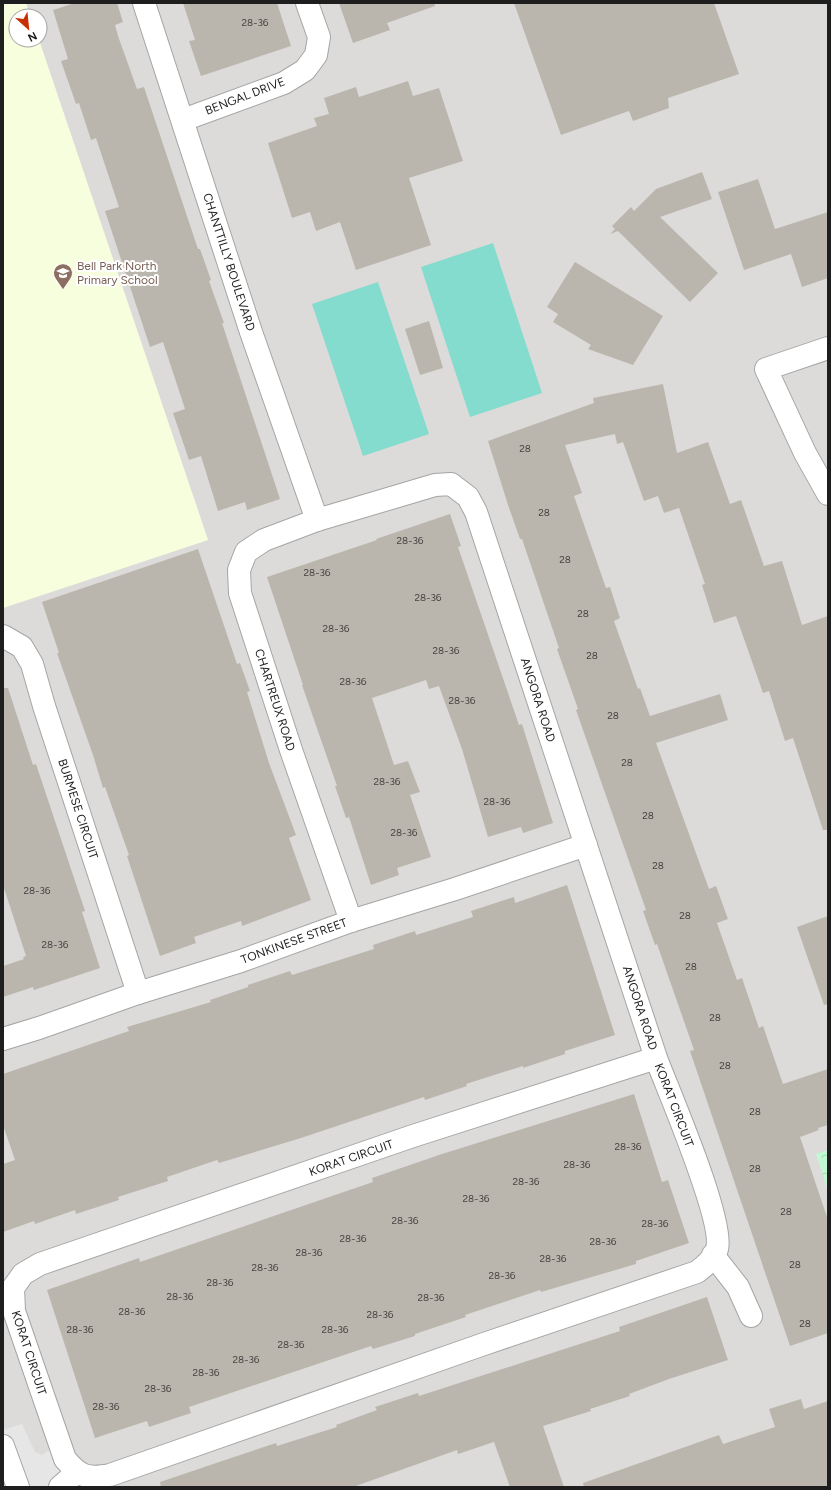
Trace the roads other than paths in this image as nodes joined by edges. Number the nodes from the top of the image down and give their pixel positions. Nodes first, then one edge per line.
1 (144, 3) edge
2 (307, 3) edge
3 (183, 120) junction
4 (828, 348) edge
5 (828, 494) edge
6 (317, 520) junction
7 (3, 636) edge
8 (586, 845) junction
9 (351, 921) junction
10 (138, 993) junction
11 (3, 1039) edge
12 (656, 1058) junction
13 (713, 1255) junction
14 (8, 1286) edge
15 (751, 1316) dead end
16 (3, 1446) edge
17 (76, 1473) junction
18 (18, 1487) edge
19 (60, 1487) edge

1 - 3 street, CHANTTILLY BOULEVARD
2 - 3 street, BENGAL DRIVE
3 - 6 street, CHANTTILLY BOULEVARD
4 - 5 street
6 - 8 street, ANGORA ROAD
6 - 9 street, CHARTREUX ROAD
7 - 10 street, BURMESE CIRCUIT
8 - 9 street, TONKINESE STREET
8 - 12 street, ANGORA ROAD
9 - 10 street, TONKINESE STREET
10 - 11 street, TONKINESE STREET
12 - 13 street, KORAT CIRCUIT
12 - 14 street, KORAT CIRCUIT
13 - 15 street
13 - 17 street, KORAT CIRCUIT
14 - 17 street, KORAT CIRCUIT
16 - 18 street
17 - 19 street

